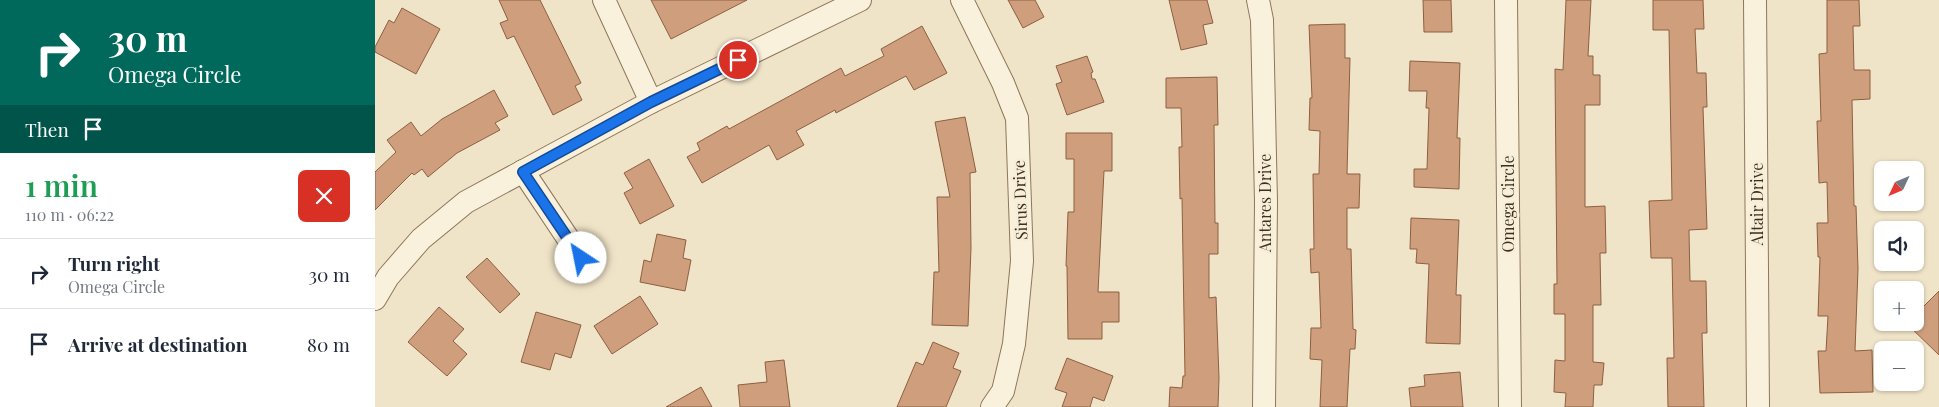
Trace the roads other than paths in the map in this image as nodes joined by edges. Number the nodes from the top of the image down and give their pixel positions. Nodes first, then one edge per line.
1 (604, 0) edge
2 (859, 0) edge
3 (962, 0) edge
4 (1258, 0) edge
5 (1507, 0) edge
6 (1755, 0) edge
7 (651, 102) junction
8 (523, 172) junction
9 (581, 258) dead end
10 (375, 299) edge
11 (993, 407) edge
12 (1264, 407) edge
13 (1510, 407) edge
14 (1758, 407) edge

1 - 7 street
2 - 7 street
3 - 11 street, Sirus Drive
4 - 12 street, Antares Drive
5 - 13 street, Omega Circle
6 - 14 street, Altair Drive
7 - 8 street
8 - 9 street
8 - 10 street

